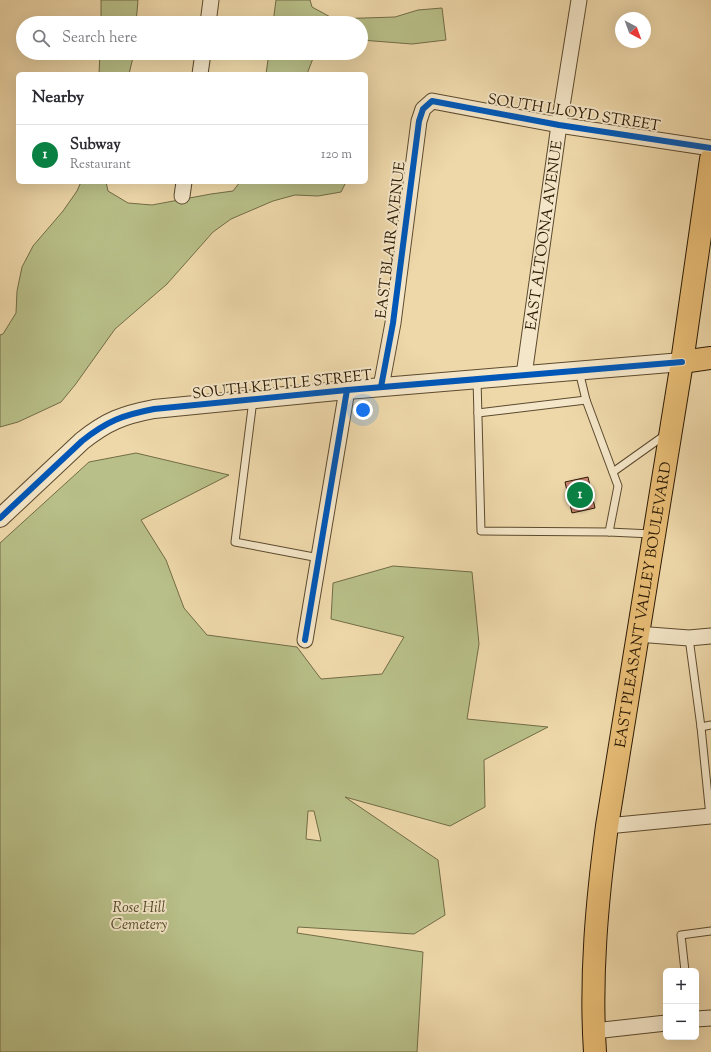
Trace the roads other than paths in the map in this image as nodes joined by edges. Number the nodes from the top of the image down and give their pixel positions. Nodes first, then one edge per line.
1 (211, 0) edge
2 (579, 0) edge
3 (209, 16) edge
4 (202, 60) edge
5 (200, 72) edge
6 (432, 101) joint
7 (559, 125) junction
8 (711, 148) edge
9 (711, 160) edge
10 (711, 358) edge
11 (682, 362) junction
12 (580, 370) junction
13 (524, 375) junction
14 (477, 379) junction
15 (380, 387) junction
16 (346, 390) junction
17 (253, 400) junction
18 (586, 400) junction
19 (478, 413) junction
20 (670, 432) junction
21 (613, 472) junction
22 (6, 512) edge
23 (609, 532) junction
24 (654, 534) junction
25 (319, 558) junction
26 (637, 634) junction
27 (711, 636) edge
28 (688, 638) junction
29 (305, 640) dead end
30 (711, 725) edge
31 (701, 727) junction
32 (710, 816) edge
33 (607, 826) junction
34 (711, 931) edge
35 (685, 968) edge
36 (711, 1018) edge
37 (699, 1019) edge
38 (663, 1024) edge
39 (594, 1042) edge

1 - 3 street
2 - 7 street, EAST ALTOONA AVENUE
4 - 5 street
6 - 7 street, SOUTH LLOYD STREET
6 - 15 street, EAST BLAIR AVENUE
7 - 8 street, SOUTH LLOYD STREET
7 - 13 street, EAST ALTOONA AVENUE
9 - 11 main road, EAST PLEASANT VALLEY BOULEVARD
10 - 11 main road, SOUTH KETTLE STREET
11 - 12 street, SOUTH KETTLE STREET
11 - 20 main road, EAST PLEASANT VALLEY BOULEVARD
12 - 13 street, SOUTH KETTLE STREET
12 - 18 lane
13 - 14 street, SOUTH KETTLE STREET
14 - 15 street, SOUTH KETTLE STREET
14 - 19 lane
15 - 16 street, SOUTH KETTLE STREET
16 - 17 street, SOUTH KETTLE STREET
16 - 25 street
17 - 22 street, SOUTH KETTLE STREET
17 - 25 lane
18 - 19 lane
18 - 21 lane
19 - 23 lane
20 - 21 lane
20 - 24 main road, EAST PLEASANT VALLEY BOULEVARD
21 - 23 lane
23 - 24 lane
24 - 26 main road, EAST PLEASANT VALLEY BOULEVARD
25 - 29 street
26 - 28 street
26 - 33 main road, EAST PLEASANT VALLEY BOULEVARD
27 - 28 street
28 - 31 lane
30 - 31 lane
31 - 32 lane
32 - 33 street
33 - 39 main road, EAST PLEASANT VALLEY BOULEVARD
34 - 35 lane
36 - 37 street
38 - 39 street

